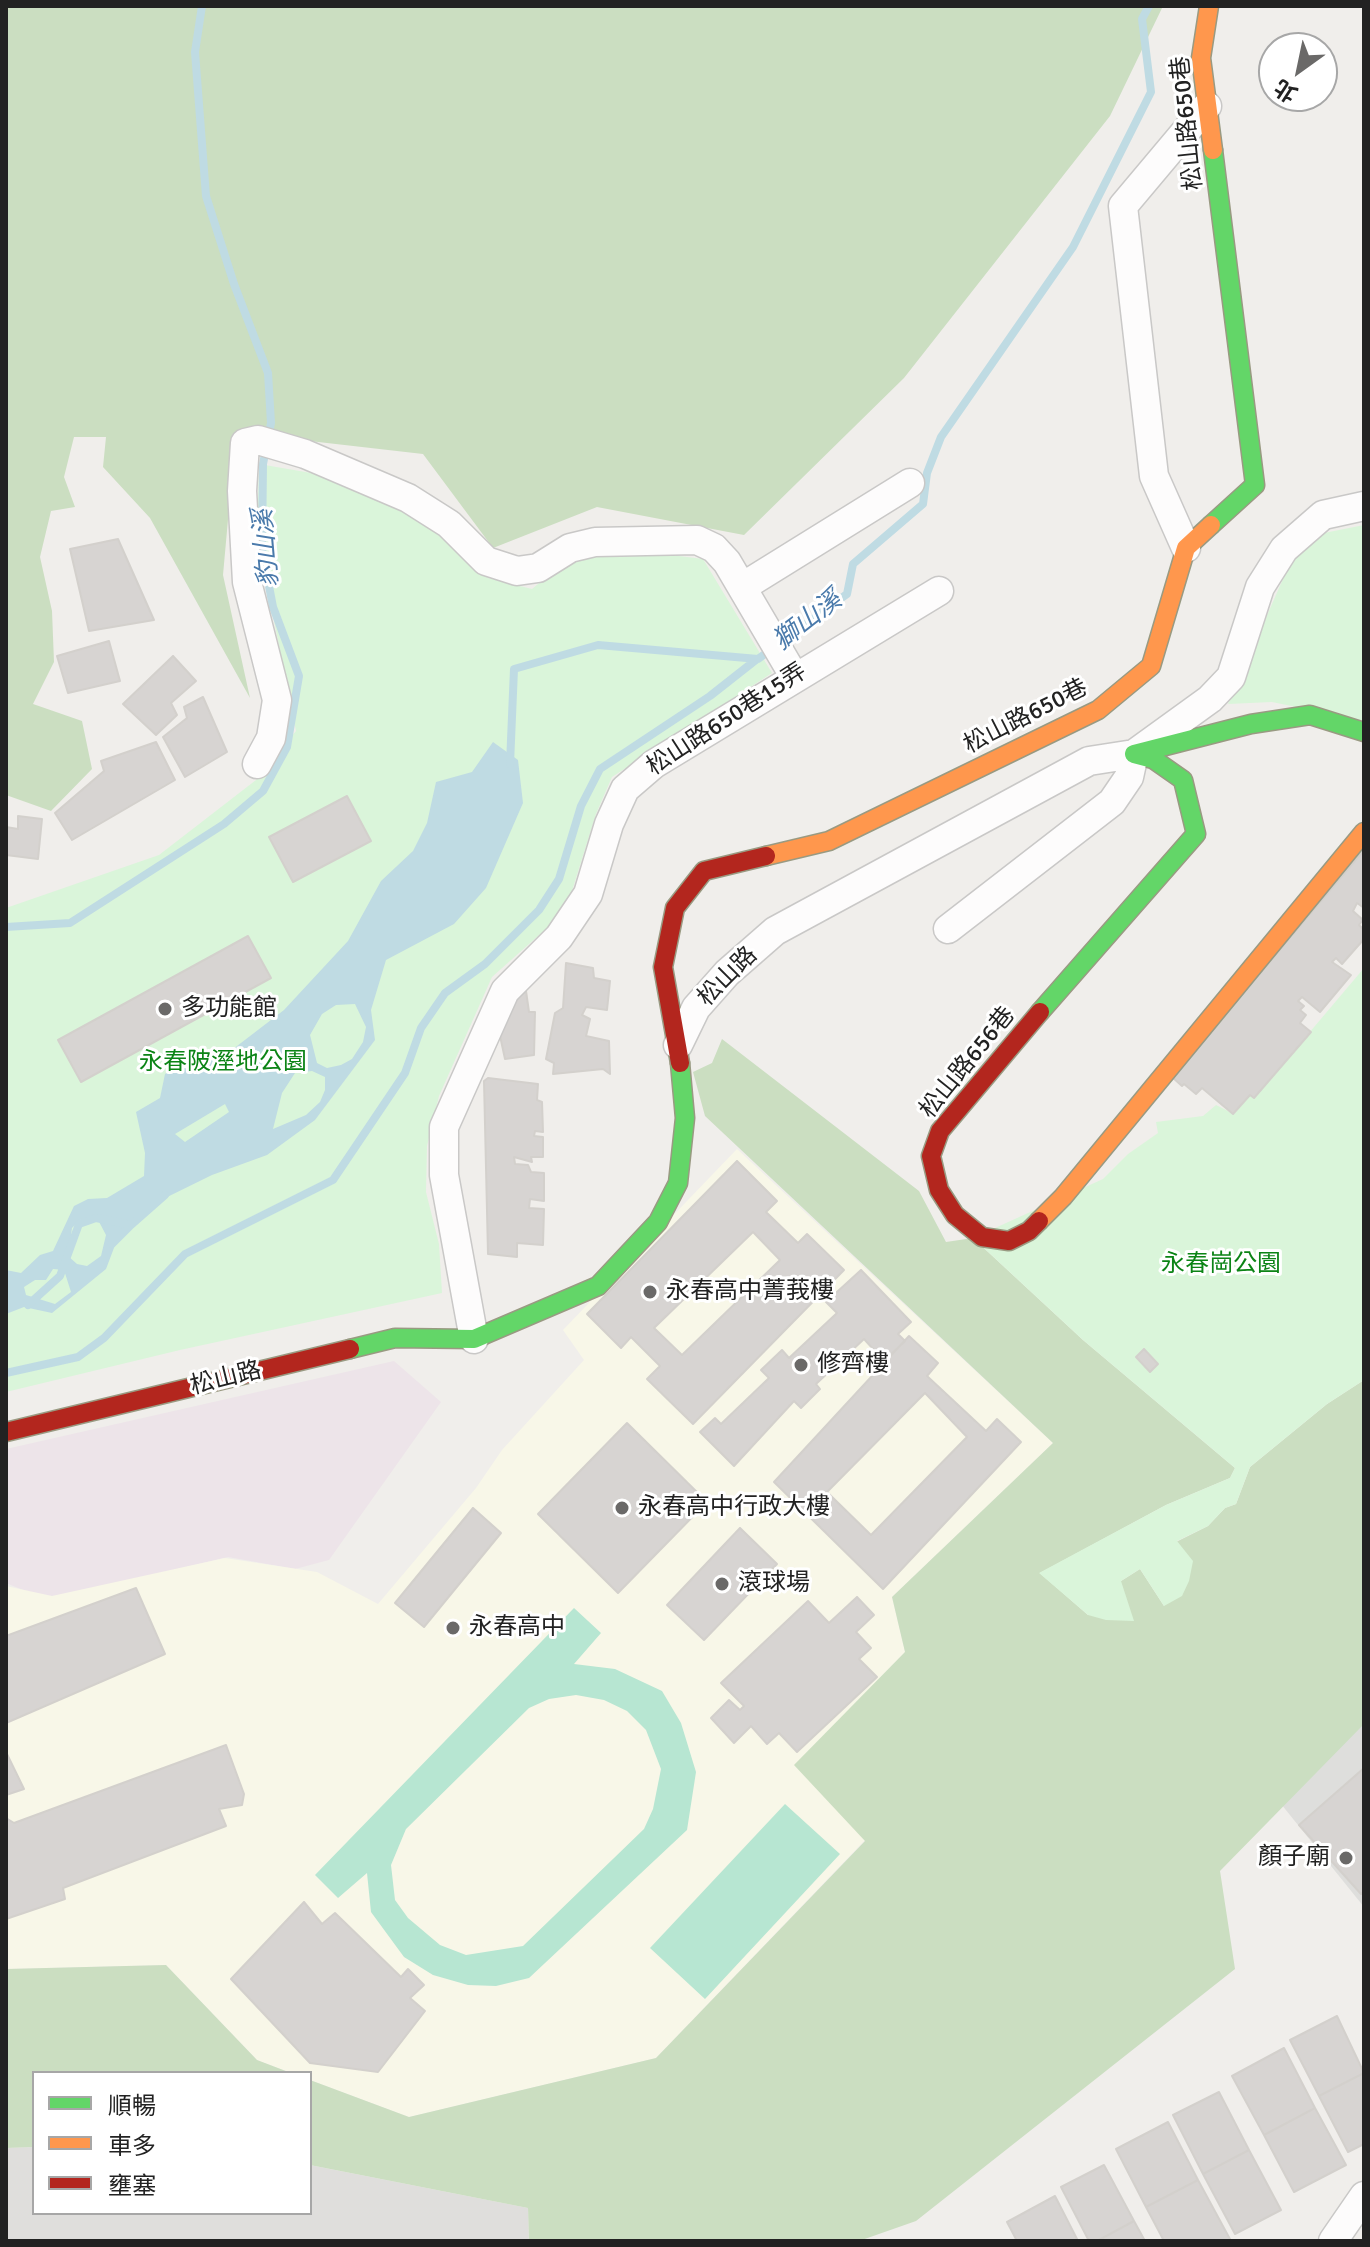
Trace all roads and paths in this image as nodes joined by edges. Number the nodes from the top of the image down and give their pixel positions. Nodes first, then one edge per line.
1 (1209, 6) edge
2 (1207, 106) junction
3 (910, 483) dead end
4 (1364, 506) edge
5 (1186, 548) junction
6 (744, 586) junction
7 (939, 591) dead end
8 (794, 676) junction
9 (1193, 710) junction
10 (1364, 732) edge
11 (1184, 741) junction
12 (1134, 754) junction
13 (281, 755) dead end
14 (1183, 780) junction
15 (1364, 832) edge
16 (948, 929) dead end
17 (678, 1045) junction
18 (474, 1339) junction
19 (6, 1432) edge
20 (1364, 2196) edge
21 (1333, 2241) edge

1 - 2 street, 松山路650巷
2 - 5 street, 松山路650巷
2 - 5 street
3 - 6 street
4 - 9 street, 松山路
5 - 17 street, 松山路650巷
6 - 8 street
6 - 13 street
7 - 8 street, 松山路650巷15弄
8 - 18 street, 松山路650巷15弄
9 - 11 street
9 - 12 street, 松山路
10 - 11 street
11 - 12 street
11 - 14 street
12 - 14 street
12 - 16 street
12 - 17 street, 松山路
14 - 15 street, 松山路656巷
17 - 18 street, 松山路
18 - 19 street, 松山路
20 - 21 street

